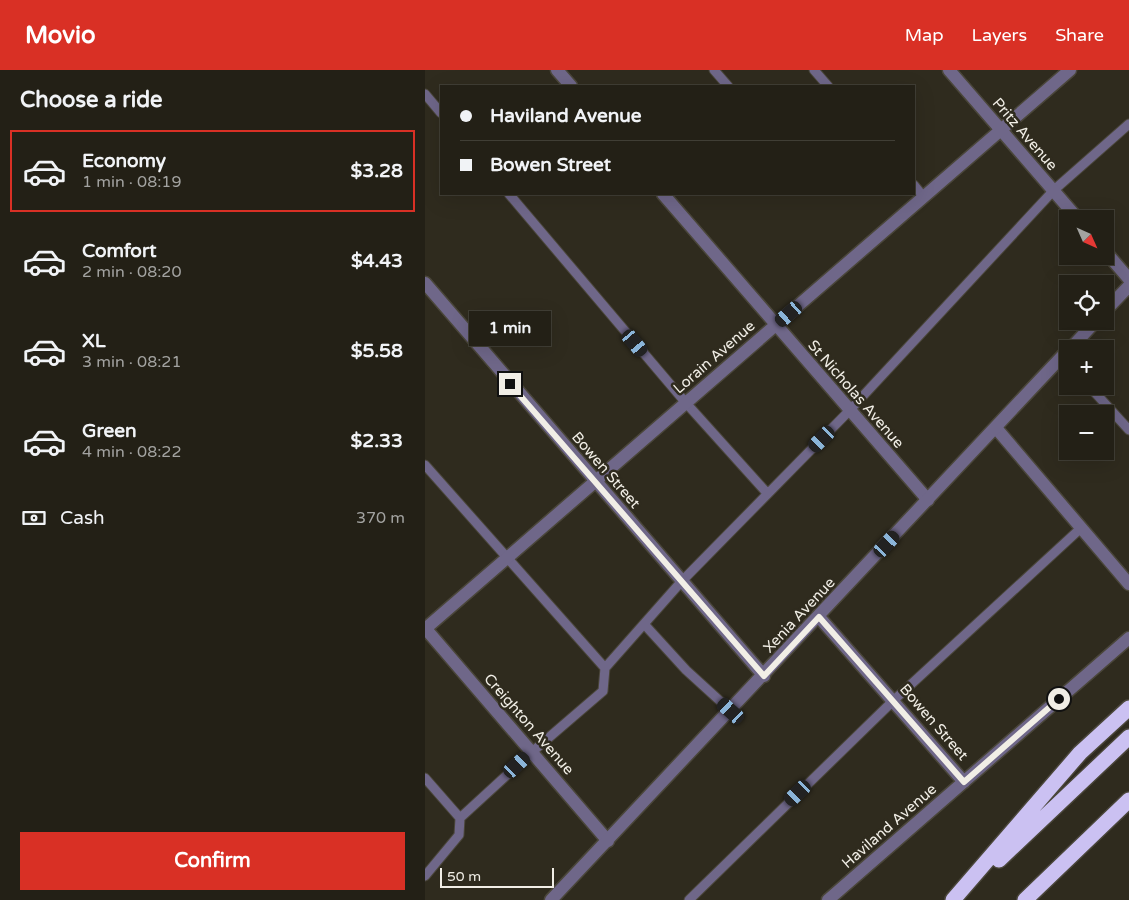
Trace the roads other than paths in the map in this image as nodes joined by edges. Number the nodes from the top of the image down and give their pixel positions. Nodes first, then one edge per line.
1 (557, 70) edge
2 (714, 70) edge
3 (814, 70) edge
4 (949, 70) edge
5 (1070, 70) edge
6 (570, 85) edge
7 (727, 85) edge
8 (827, 85) edge
9 (425, 94) edge
10 (440, 113) edge
11 (1129, 124) edge
12 (1001, 130) junction
13 (915, 186) edge
14 (1054, 190) junction
15 (510, 195) edge
16 (664, 195) edge
17 (923, 196) junction
18 (1071, 210) edge
19 (1114, 262) edge
20 (1129, 279) edge
21 (425, 283) edge
22 (1129, 286) edge
23 (1114, 302) edge
24 (775, 326) junction
25 (1088, 330) edge
26 (1080, 340) edge
27 (1059, 363) edge
28 (1097, 395) edge
29 (686, 403) junction
30 (849, 412) junction
31 (996, 428) junction
32 (1129, 430) edge
33 (425, 465) edge
34 (595, 482) junction
35 (767, 493) junction
36 (928, 500) junction
37 (1081, 528) junction
38 (507, 559) junction
39 (681, 582) junction
40 (1129, 584) edge
41 (819, 617) junction
42 (644, 624) junction
43 (425, 628) edge
44 (1129, 638) edge
45 (605, 668) junction
46 (764, 676) junction
47 (894, 700) junction
48 (1129, 708) edge
49 (731, 711) junction
50 (1129, 737) edge
51 (532, 752) junction
52 (425, 778) edge
53 (964, 782) junction
54 (1129, 800) edge
55 (1129, 814) edge
56 (460, 818) junction
57 (608, 841) junction
58 (425, 876) edge
59 (1027, 899) edge
60 (551, 900) edge
61 (689, 900) edge
62 (828, 900) edge
63 (953, 900) edge
64 (957, 900) edge

1 - 6 street
2 - 7 lane
3 - 8 lane
4 - 12 street, Pritz Avenue
5 - 12 street, Lorain Avenue
9 - 10 lane
11 - 14 lane
12 - 14 street, Pritz Avenue
12 - 17 street, Lorain Avenue
13 - 17 lane
14 - 18 street, Pritz Avenue
14 - 30 lane
15 - 29 lane
16 - 24 street, St Nicholas Avenue
17 - 24 street, Lorain Avenue
19 - 20 street
21 - 34 street, Bowen Street
22 - 23 street
24 - 29 street, Lorain Avenue
24 - 30 street, St Nicholas Avenue
25 - 26 street, Xenia Avenue
27 - 31 street, Xenia Avenue
28 - 32 lane
29 - 34 street, Lorain Avenue
29 - 35 lane
30 - 35 lane
30 - 36 street, St Nicholas Avenue
31 - 36 street, Xenia Avenue
31 - 37 street
33 - 38 lane
34 - 38 street, Lorain Avenue
34 - 39 street, Bowen Street
35 - 39 lane
36 - 41 street, Xenia Avenue
37 - 40 street
37 - 47 lane
38 - 43 street, Lorain Avenue
38 - 45 lane
39 - 42 lane
39 - 46 street, Bowen Street
41 - 46 street, Xenia Avenue
41 - 47 street, Bowen Street
42 - 45 lane
42 - 49 lane
43 - 51 street, Creighton Avenue
44 - 53 street, Haviland Avenue
45 - 51 lane
46 - 49 street, Xenia Avenue
47 - 53 street, Bowen Street
47 - 61 lane
48 - 63 highway
49 - 57 street, Xenia Avenue
50 - 64 highway
51 - 56 lane
51 - 57 street, Creighton Avenue
52 - 56 lane
53 - 62 street, Haviland Avenue
54 - 59 highway
55 - 59 highway
56 - 58 lane
57 - 60 street, Xenia Avenue

